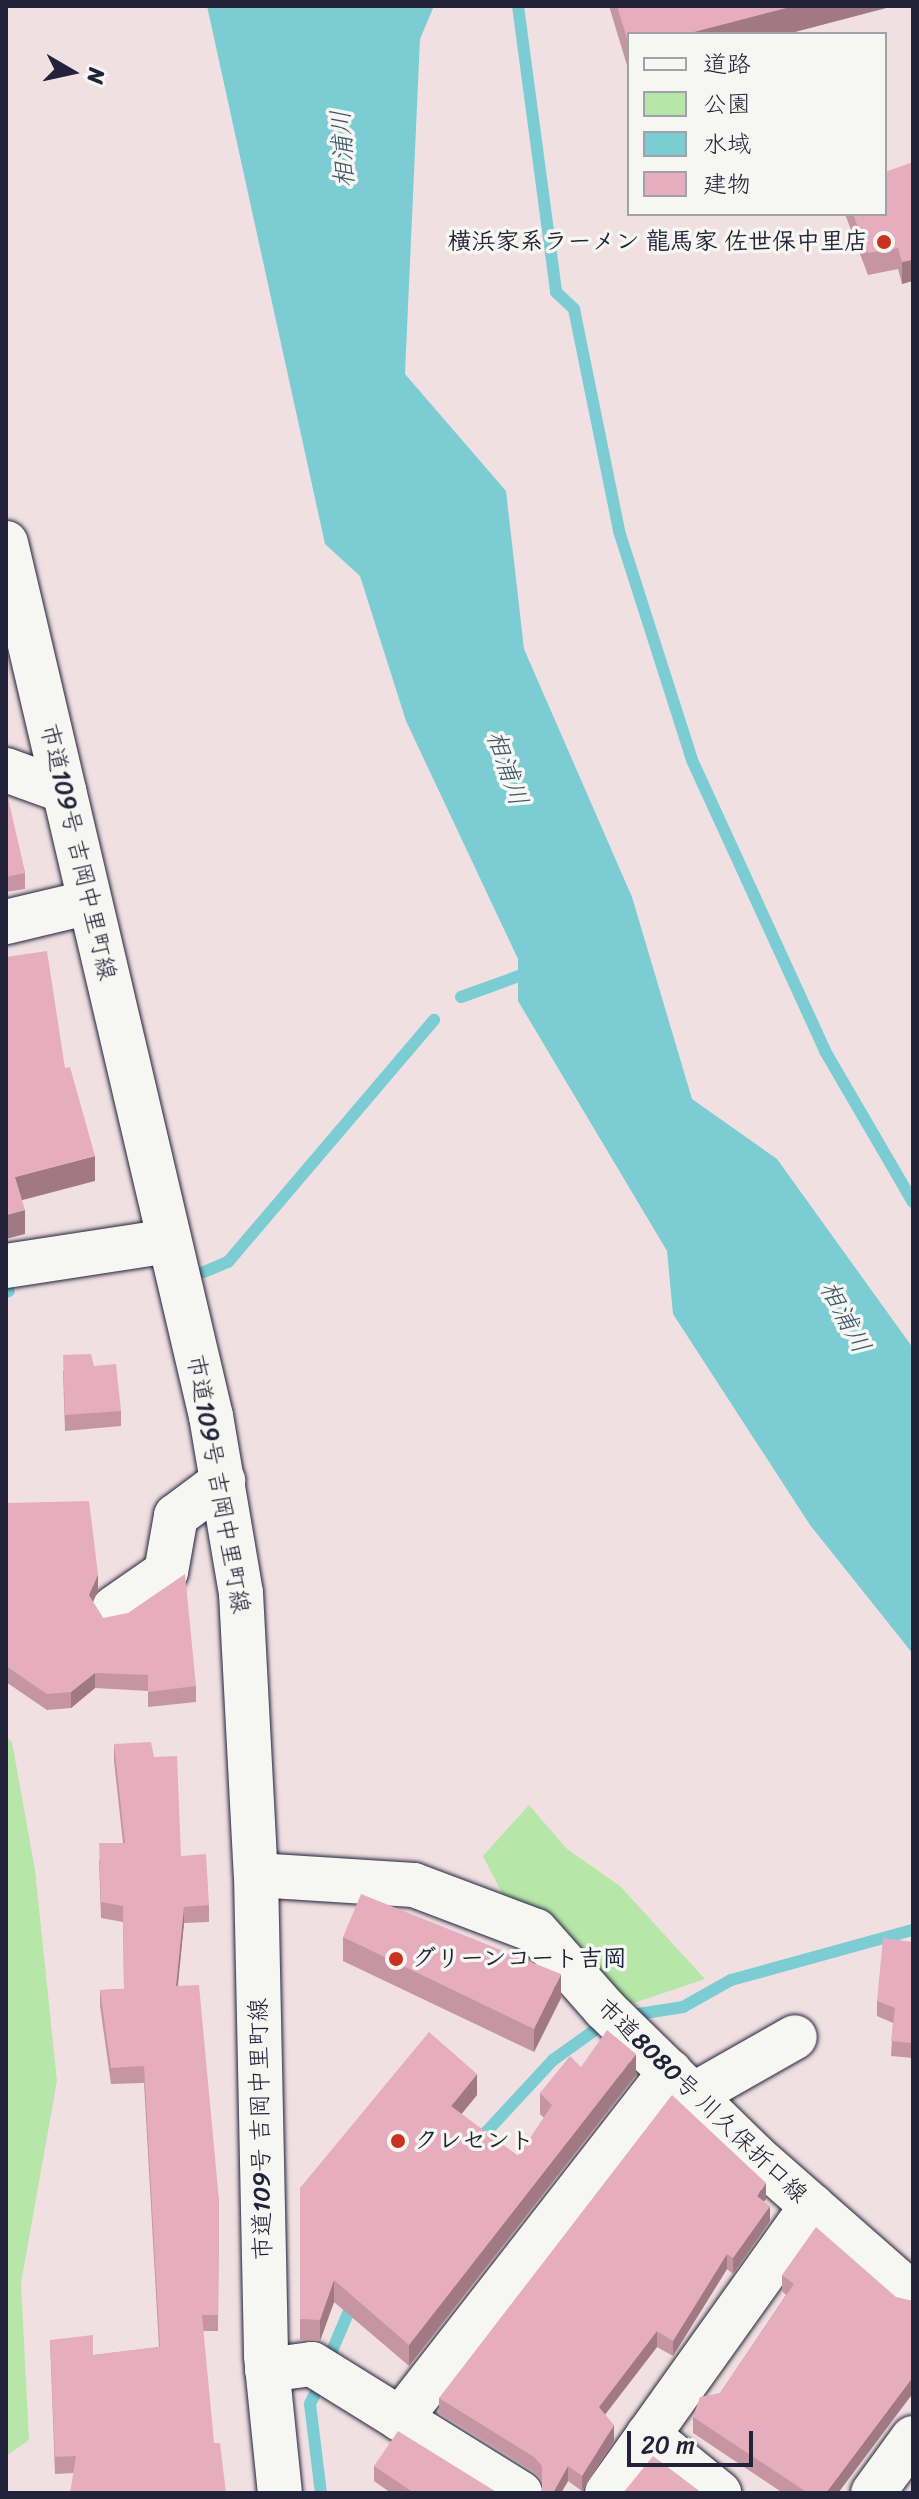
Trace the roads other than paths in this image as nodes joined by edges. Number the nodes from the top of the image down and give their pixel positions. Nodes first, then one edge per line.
1 (6, 543) edge
2 (6, 770) edge
3 (64, 791) junction
4 (90, 902) junction
5 (6, 922) edge
6 (169, 1241) junction
7 (6, 1266) edge
8 (223, 1481) junction
9 (114, 1608) dead end
10 (256, 1875) junction
11 (795, 2037) dead end
12 (681, 2083) junction
13 (812, 2206) junction
14 (913, 2295) edge
15 (267, 2370) junction
16 (400, 2419) junction
17 (648, 2435) junction
18 (913, 2438) edge
19 (280, 2493) edge
20 (520, 2493) edge
21 (607, 2493) edge
22 (719, 2493) edge
23 (873, 2493) edge

1 - 3 street, 市道109号 吉岡中里町線
2 - 3 street
3 - 4 street, 市道109号 吉岡中里町線
4 - 5 street
4 - 6 street, 市道109号 吉岡中里町線
6 - 7 street
6 - 8 street, 市道109号 吉岡中里町線
8 - 9 street
8 - 10 street, 市道109号 吉岡中里町線
10 - 12 street, 市道8080号 川久保折口線
10 - 15 street, 市道109号 吉岡中里町線
11 - 12 street
12 - 13 street, 市道8080号 川久保折口線
12 - 16 street
13 - 14 street, 市道8080号 川久保折口線
13 - 17 street
15 - 16 street
15 - 19 street, 市道109号 吉岡中里町線
16 - 20 street
17 - 21 street
17 - 22 street
18 - 23 street

